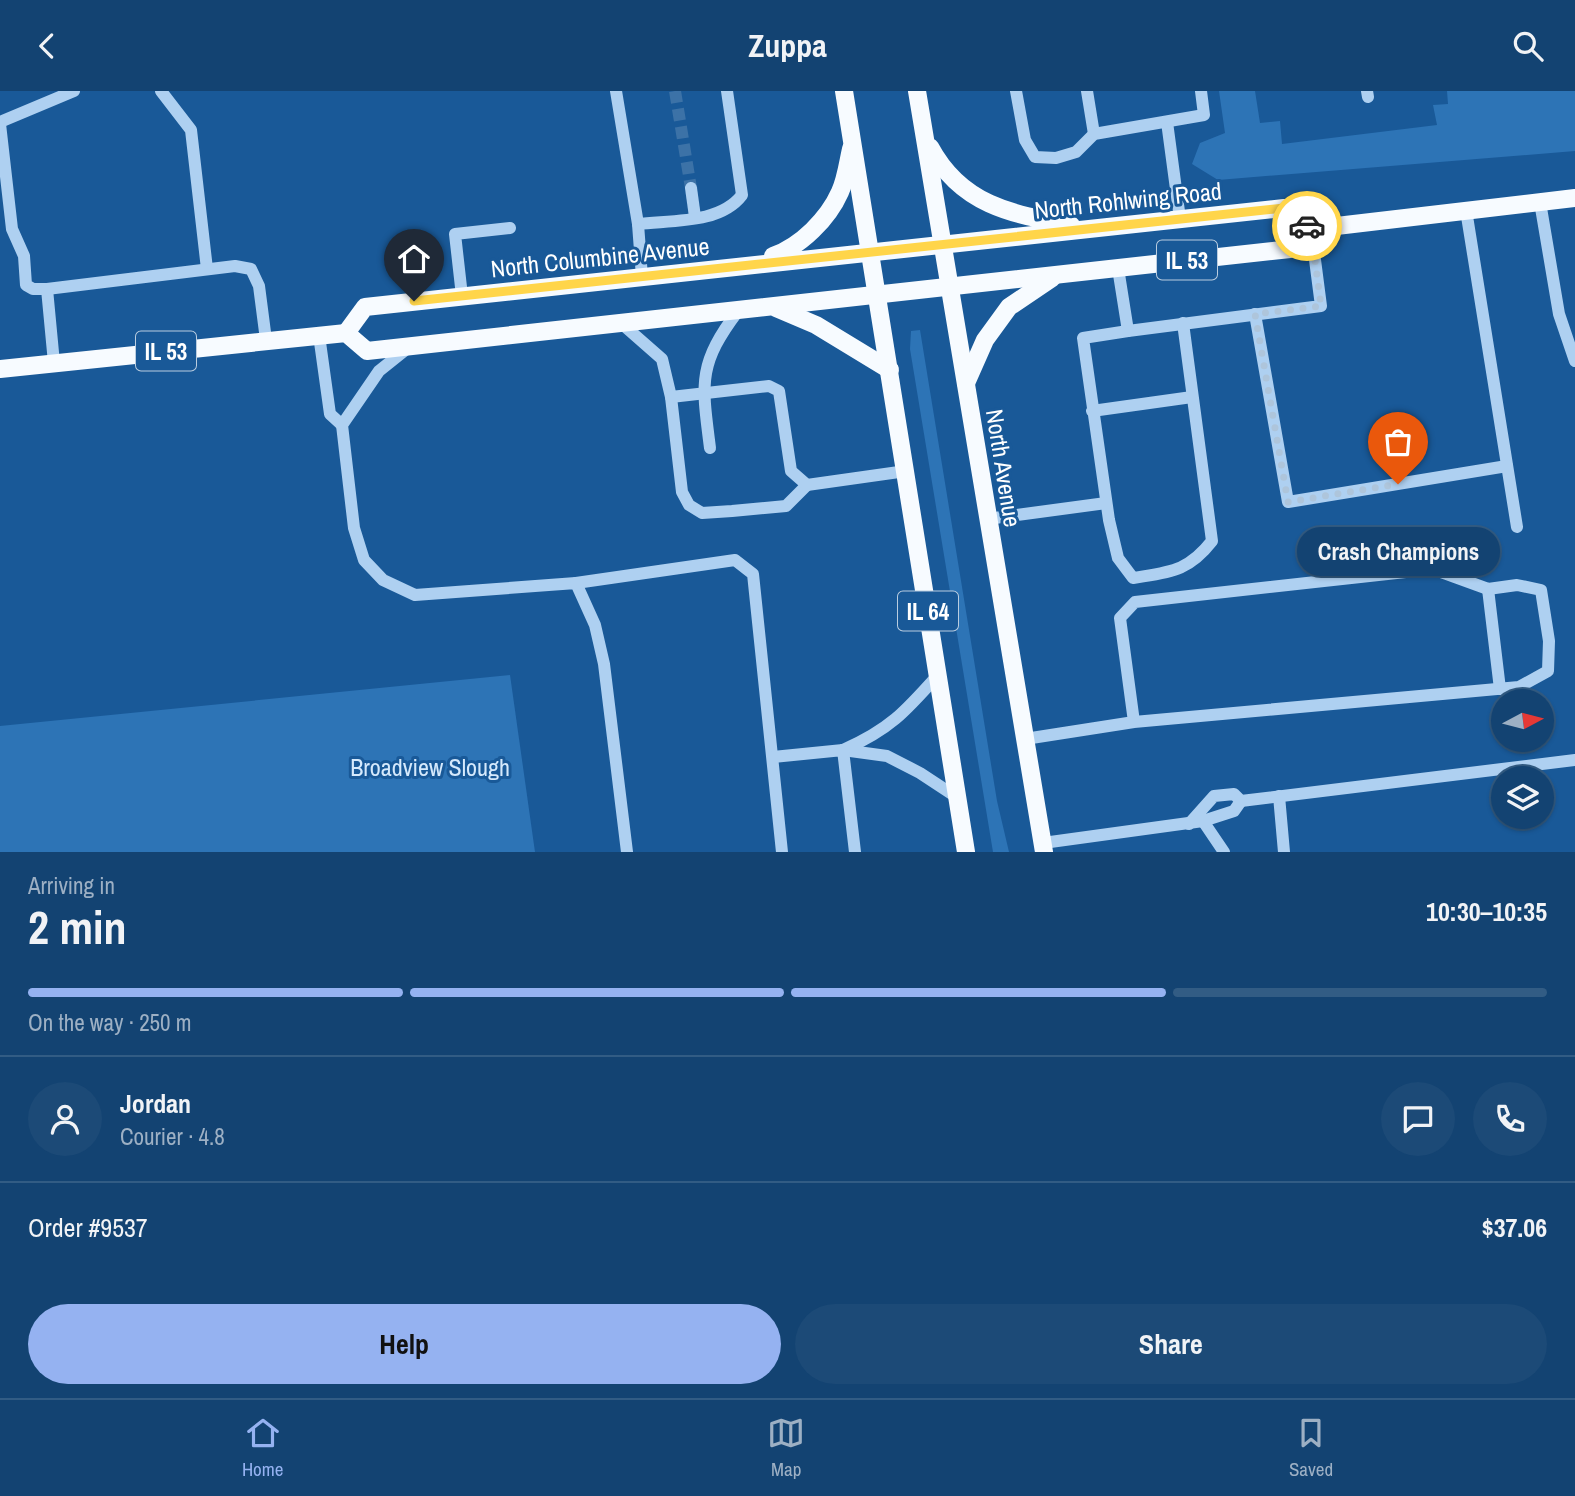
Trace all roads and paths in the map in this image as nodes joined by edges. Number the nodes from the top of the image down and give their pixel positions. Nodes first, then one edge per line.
1 (74, 91) edge
2 (162, 91) edge
3 (615, 91) edge
4 (727, 91) edge
5 (845, 91) edge
6 (917, 91) edge
7 (1016, 91) edge
8 (1087, 91) edge
9 (1200, 91) edge
10 (1167, 122) junction
11 (0, 123) edge
12 (1094, 134) junction
13 (924, 135) junction
14 (853, 142) junction
15 (691, 188) tunnel mouth
16 (1575, 198) edge
17 (1541, 202) junction
18 (1466, 210) junction
19 (695, 217) junction
20 (1180, 219) junction
21 (638, 225) junction
22 (510, 229) dead end
23 (1091, 229) junction
24 (1311, 229) junction
25 (942, 244) junction
26 (871, 250) junction
27 (744, 266) junction
28 (1118, 268) junction
29 (208, 269) junction
30 (1056, 275) junction
31 (642, 277) junction
32 (950, 287) junction
33 (47, 289) junction
34 (878, 295) junction
35 (463, 296) junction
36 (776, 308) junction
37 (738, 311) junction
38 (1255, 314) junction
39 (621, 323) junction
40 (1182, 323) junction
41 (1128, 331) junction
42 (346, 333) junction
43 (319, 335) junction
44 (266, 340) junction
45 (410, 346) junction
46 (1575, 361) edge
47 (54, 363) junction
48 (0, 369) edge
49 (890, 370) junction
50 (966, 383) junction
51 (703, 394) junction
52 (671, 397) junction
53 (1192, 397) junction
54 (1092, 411) junction
55 (342, 425) junction
56 (710, 448) dead end
57 (1507, 466) junction
58 (906, 471) junction
59 (807, 485) junction
60 (1106, 503) junction
61 (988, 519) junction
62 (1517, 527) dead end
63 (1133, 578) junction
64 (576, 583) junction
65 (1488, 589) junction
66 (1135, 602) junction
67 (938, 675) junction
68 (1500, 689) joint
69 (1491, 690) edge
70 (1134, 722) junction
71 (1024, 739) junction
72 (843, 750) junction
73 (773, 757) junction
74 (1575, 760) edge
75 (1279, 796) junction
76 (958, 798) junction
77 (1241, 801) junction
78 (1203, 821) junction
79 (1189, 824) junction
80 (1043, 848) edge
81 (627, 852) edge
82 (782, 852) edge
83 (855, 852) edge
84 (966, 852) edge
85 (1224, 852) edge
86 (1283, 852) edge

1 - 11 lane
2 - 29 lane
3 - 21 lane
4 - 19 lane
5 - 14 main road, IL 64
6 - 13 main road, North Avenue
7 - 12 lane
8 - 12 lane
9 - 10 lane
10 - 12 lane
10 - 20 lane
11 - 33 lane
13 - 23 main road
13 - 25 main road, North Avenue
14 - 26 main road, IL 64
14 - 27 main road
15 - 19 lane
16 - 17 main road
17 - 18 main road
17 - 46 lane
18 - 24 main road
18 - 57 lane
19 - 21 lane
20 - 23 main road, North Rohlwing Road / IL 53
20 - 24 main road, North Rohlwing Road / IL 53
21 - 31 lane
22 - 35 lane
23 - 25 main road, North Rohlwing Road / IL 53
24 - 28 main road, IL 53
24 - 38 lane
25 - 26 main road, IL 53
25 - 32 main road, North Avenue
26 - 27 main road, North Columbine Avenue / IL 53
26 - 34 main road, IL 64
27 - 31 main road, North Columbine Avenue / IL 53
28 - 30 main road, IL 53
28 - 41 lane
29 - 33 lane
29 - 44 lane
30 - 32 main road, IL 53
30 - 50 main road
31 - 35 main road, North Columbine Avenue / IL 53
32 - 34 main road, IL 53
32 - 50 main road, North Avenue
33 - 47 lane
34 - 36 main road, IL 53
34 - 49 main road, IL 64
35 - 42 main road, North Columbine Avenue / IL 53
36 - 37 main road, IL 53
36 - 49 main road
37 - 39 main road, IL 53
37 - 51 lane
38 - 40 lane
38 - 57 lane
39 - 45 main road, IL 53
39 - 52 lane
40 - 41 lane
40 - 53 lane
41 - 54 lane
42 - 43 main road, IL 53
42 - 45 main road, IL 53
43 - 44 main road, IL 53
43 - 55 lane
44 - 47 main road, IL 53
45 - 55 lane
47 - 48 main road, IL 53
49 - 58 main road, IL 64
50 - 61 main road, North Avenue
51 - 52 lane
51 - 56 lane
51 - 59 lane
52 - 59 lane
53 - 54 lane
53 - 63 lane
54 - 60 lane
55 - 64 lane
57 - 62 lane
58 - 59 lane
58 - 67 main road, IL 64
60 - 61 lane
60 - 63 lane
61 - 71 main road, North Avenue
63 - 66 lane
64 - 73 lane
64 - 81 lane
65 - 66 lane
65 - 68 lane
65 - 68 lane
66 - 70 lane
67 - 72 lane
67 - 76 main road, IL 64
69 - 70 lane
70 - 71 lane
71 - 80 main road, North Avenue
72 - 73 lane
72 - 76 lane
72 - 83 lane
73 - 82 lane
74 - 75 lane
75 - 77 lane
75 - 86 lane
76 - 84 main road, IL 64
77 - 78 lane
77 - 79 lane
78 - 79 lane
78 - 85 lane
79 - 80 lane

